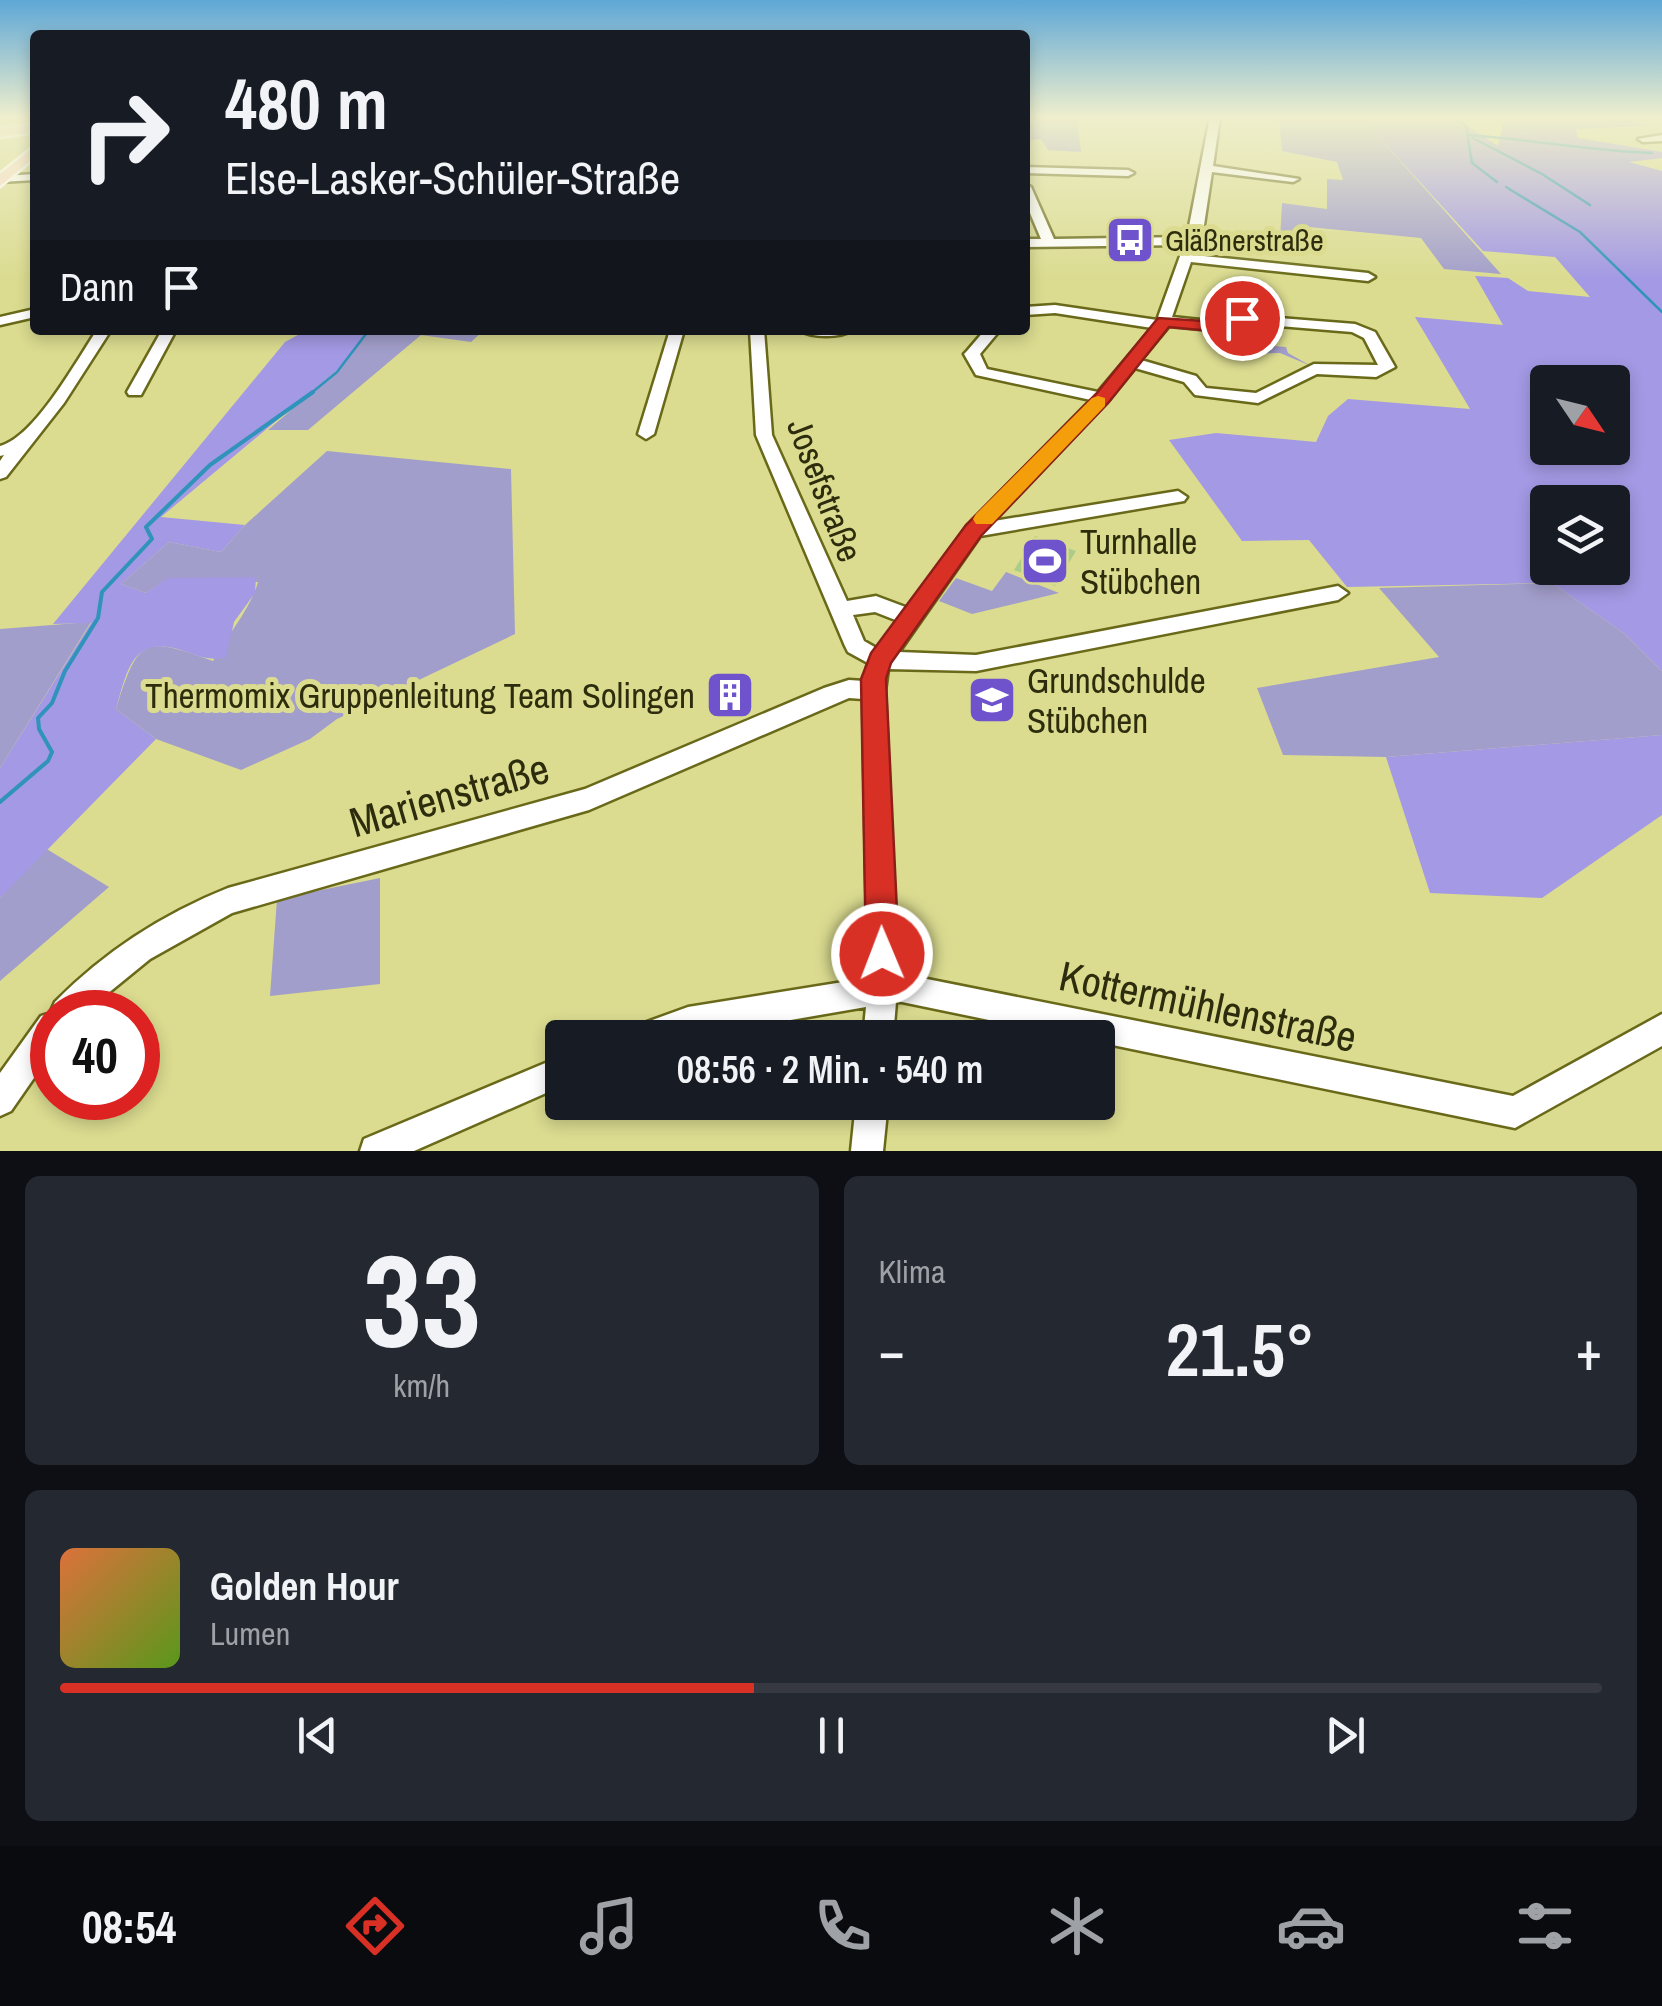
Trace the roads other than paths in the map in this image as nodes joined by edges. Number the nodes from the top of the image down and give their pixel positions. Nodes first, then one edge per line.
1 (1043, 171) edge
2 (1206, 171) edge
3 (1227, 171) edge
4 (1128, 174) dead end
5 (30, 177) edge
6 (1293, 179) dead end
7 (1, 180) edge
8 (1030, 199) edge
9 (1030, 243) edge
10 (1048, 243) junction
11 (1191, 250) junction
12 (1368, 277) dead end
13 (1030, 311) edge
14 (30, 314) edge
15 (0, 321) edge
16 (1163, 323) junction
17 (101, 335) edge
18 (165, 335) edge
19 (676, 335) edge
20 (757, 335) edge
21 (989, 335) edge
22 (1134, 363) junction
23 (135, 392) dead end
24 (1102, 398) junction
25 (646, 434) dead end
26 (20, 446) junction
27 (0, 451) edge
28 (0, 473) edge
29 (1178, 497) dead end
30 (974, 530) junction
31 (1338, 593) dead end
32 (838, 610) junction
33 (910, 617) junction
34 (880, 660) junction
35 (874, 691) junction
36 (883, 988) junction
37 (90, 990) edge
38 (699, 1020) edge
39 (880, 1020) edge
40 (1662, 1029) edge
41 (30, 1058) edge
42 (545, 1079) edge
43 (0, 1100) edge
44 (871, 1120) edge
45 (376, 1151) edge
46 (868, 1151) edge

1 - 4 street
2 - 11 street
3 - 6 street
5 - 7 street
8 - 10 street
9 - 10 street
10 - 11 street
11 - 12 street
11 - 16 street
13 - 16 street
14 - 15 street
16 - 22 street
16 - 22 street
17 - 26 street
18 - 23 street
19 - 25 street
20 - 32 street, Josefstraße
21 - 24 street
22 - 24 street
24 - 30 street
26 - 27 street
26 - 28 street
29 - 30 street
30 - 33 street
31 - 34 street
32 - 33 street, Josefstraße
32 - 34 street, Josefstraße
33 - 34 street
34 - 35 street
35 - 36 street
35 - 37 street, Marienstraße
36 - 38 street, Kottermühlenstraße
36 - 39 street
36 - 40 street, Kottermühlenstraße
41 - 43 street
42 - 45 street
44 - 46 street

